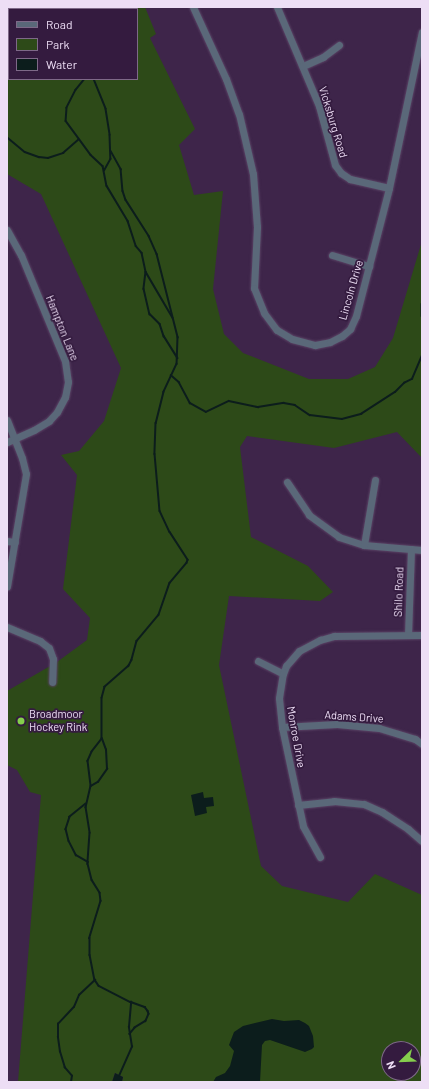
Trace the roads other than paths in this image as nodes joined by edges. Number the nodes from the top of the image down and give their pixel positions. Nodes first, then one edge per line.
1 (193, 7) edge
2 (277, 7) edge
3 (422, 32) edge
4 (339, 45) dead end
5 (303, 66) junction
6 (389, 188) junction
7 (7, 230) edge
8 (332, 255) dead end
9 (369, 266) junction
10 (7, 420) edge
11 (15, 438) junction
12 (7, 442) edge
13 (374, 480) dead end
14 (287, 482) dead end
15 (7, 541) edge
16 (15, 542) junction
17 (364, 545) junction
18 (411, 549) junction
19 (422, 550) edge
20 (7, 586) edge
21 (7, 627) edge
22 (408, 635) junction
23 (422, 635) edge
24 (258, 661) dead end
25 (283, 674) junction
26 (52, 682) dead end
27 (282, 727) junction
28 (422, 744) edge
29 (298, 805) junction
30 (422, 841) edge
31 (320, 857) dead end

1 - 9 street, Lincoln Drive
2 - 5 street, Vicksburg Road
3 - 6 street, Lincoln Drive
4 - 5 street
5 - 6 street, Vicksburg Road
6 - 9 street, Lincoln Drive
7 - 11 street, Hampton Lane
8 - 9 street
10 - 11 street
11 - 12 street, Hampton Lane
11 - 16 street
13 - 17 street
14 - 17 street
15 - 16 street
16 - 20 street
17 - 18 street
18 - 19 street
18 - 22 street, Shilo Road
21 - 26 street
22 - 23 street, Monroe Drive
22 - 25 street, Monroe Drive
24 - 25 street
25 - 27 street, Monroe Drive
27 - 28 street, Adams Drive
27 - 29 street, Monroe Drive
29 - 30 street
29 - 31 street, Monroe Drive

